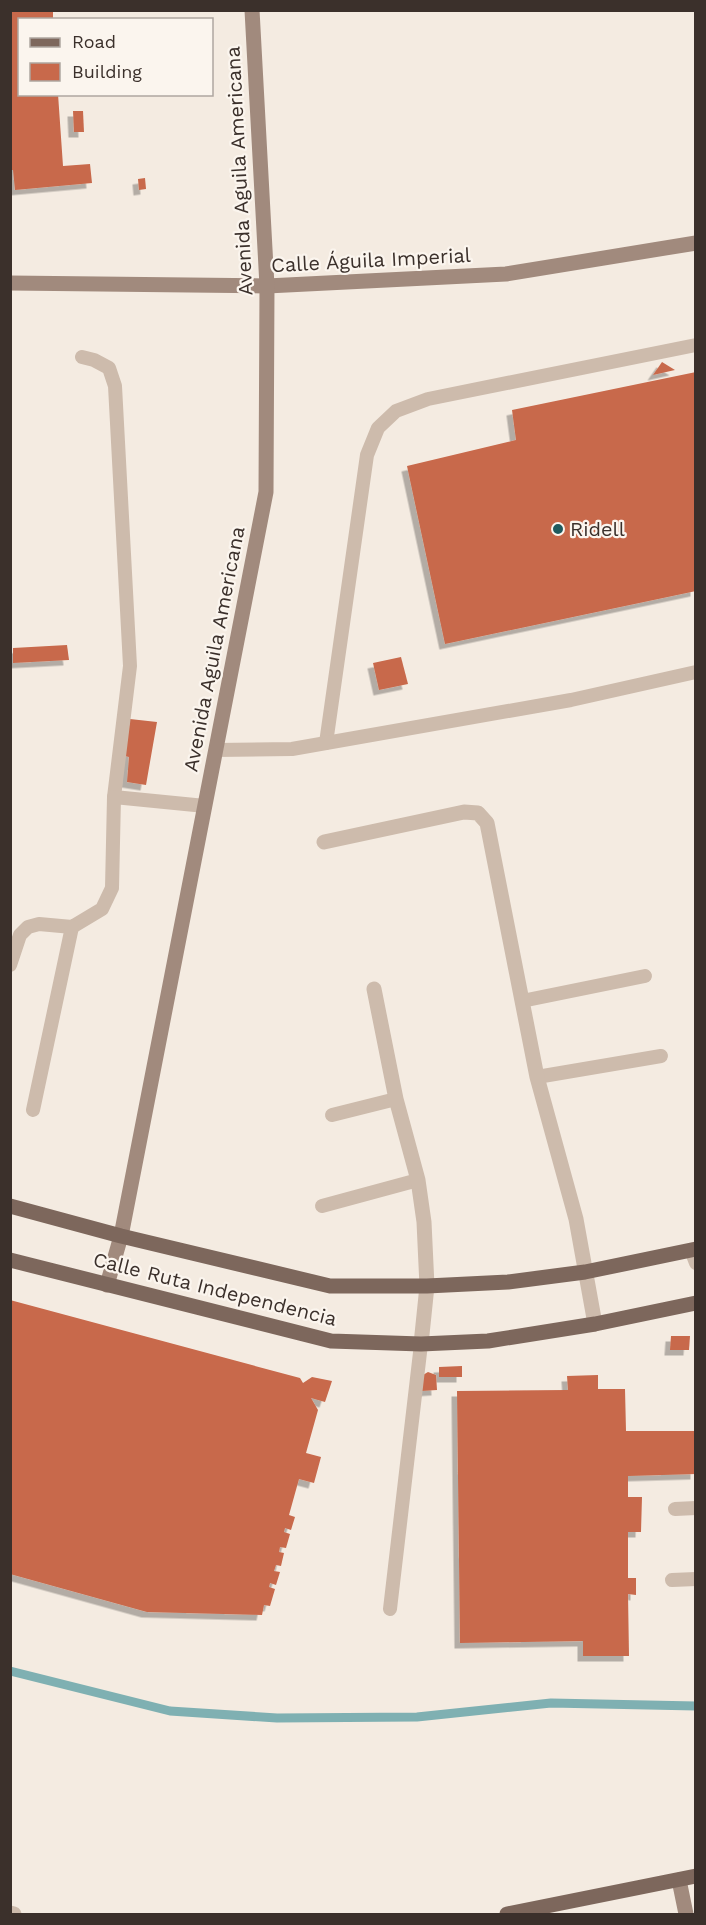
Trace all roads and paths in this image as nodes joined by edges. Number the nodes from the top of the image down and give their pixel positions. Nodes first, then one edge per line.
1 (252, 10) edge
2 (696, 243) edge
3 (10, 283) edge
4 (267, 286) junction
5 (696, 345) edge
6 (82, 357) dead end
7 (696, 672) edge
8 (326, 743) junction
9 (216, 750) junction
10 (114, 797) junction
11 (205, 806) junction
12 (324, 842) dead end
13 (72, 927) junction
14 (10, 965) edge
15 (645, 976) dead end
16 (374, 989) dead end
17 (522, 1001) junction
18 (662, 1056) dead end
19 (537, 1077) junction
20 (396, 1099) junction
21 (33, 1110) dead end
22 (332, 1115) dead end
23 (418, 1180) junction
24 (10, 1206) edge
25 (322, 1206) dead end
26 (121, 1236) junction
27 (694, 1254) edge
28 (10, 1260) edge
29 (585, 1272) junction
30 (106, 1285) junction
31 (427, 1286) junction
32 (696, 1303) edge
33 (595, 1324) junction
34 (421, 1344) junction
35 (696, 1508) edge
36 (675, 1509) dead end
37 (696, 1579) edge
38 (672, 1580) dead end
39 (390, 1609) dead end
40 (696, 1876) edge
41 (679, 1880) junction
42 (507, 1914) edge
43 (686, 1914) edge

1 - 4 main road, Avenida Aguila Americana
2 - 4 main road, Calle Águila Imperial
3 - 4 main road, Calle Águila Imperial
4 - 9 main road, Avenida Aguila Americana
5 - 8 lane
6 - 10 lane
7 - 8 lane
8 - 9 lane
9 - 11 main road, Avenida Aguila Americana
10 - 11 lane
10 - 13 lane
11 - 26 main road, Avenida Aguila Americana
12 - 17 street
13 - 14 lane
13 - 21 lane
15 - 17 lane
16 - 20 street
17 - 19 street
18 - 19 lane
19 - 29 street
20 - 22 lane
20 - 23 street
23 - 25 lane
23 - 31 street
24 - 26 main road, Calle Ruta Independencia
26 - 30 main road, Avenida Aguila Americana
26 - 31 main road, Calle Ruta Independencia
27 - 29 main road, Calle Ruta Independencia
28 - 30 main road, Calle Ruta Independencia
29 - 31 main road, Calle Ruta Independencia
29 - 33 street
30 - 34 main road, Calle Ruta Independencia
31 - 34 street
32 - 33 main road, Calle Ruta Independencia
33 - 34 main road, Calle Ruta Independencia
34 - 39 lane
35 - 36 lane
37 - 38 lane
40 - 41 main road
41 - 42 main road
41 - 43 main road

